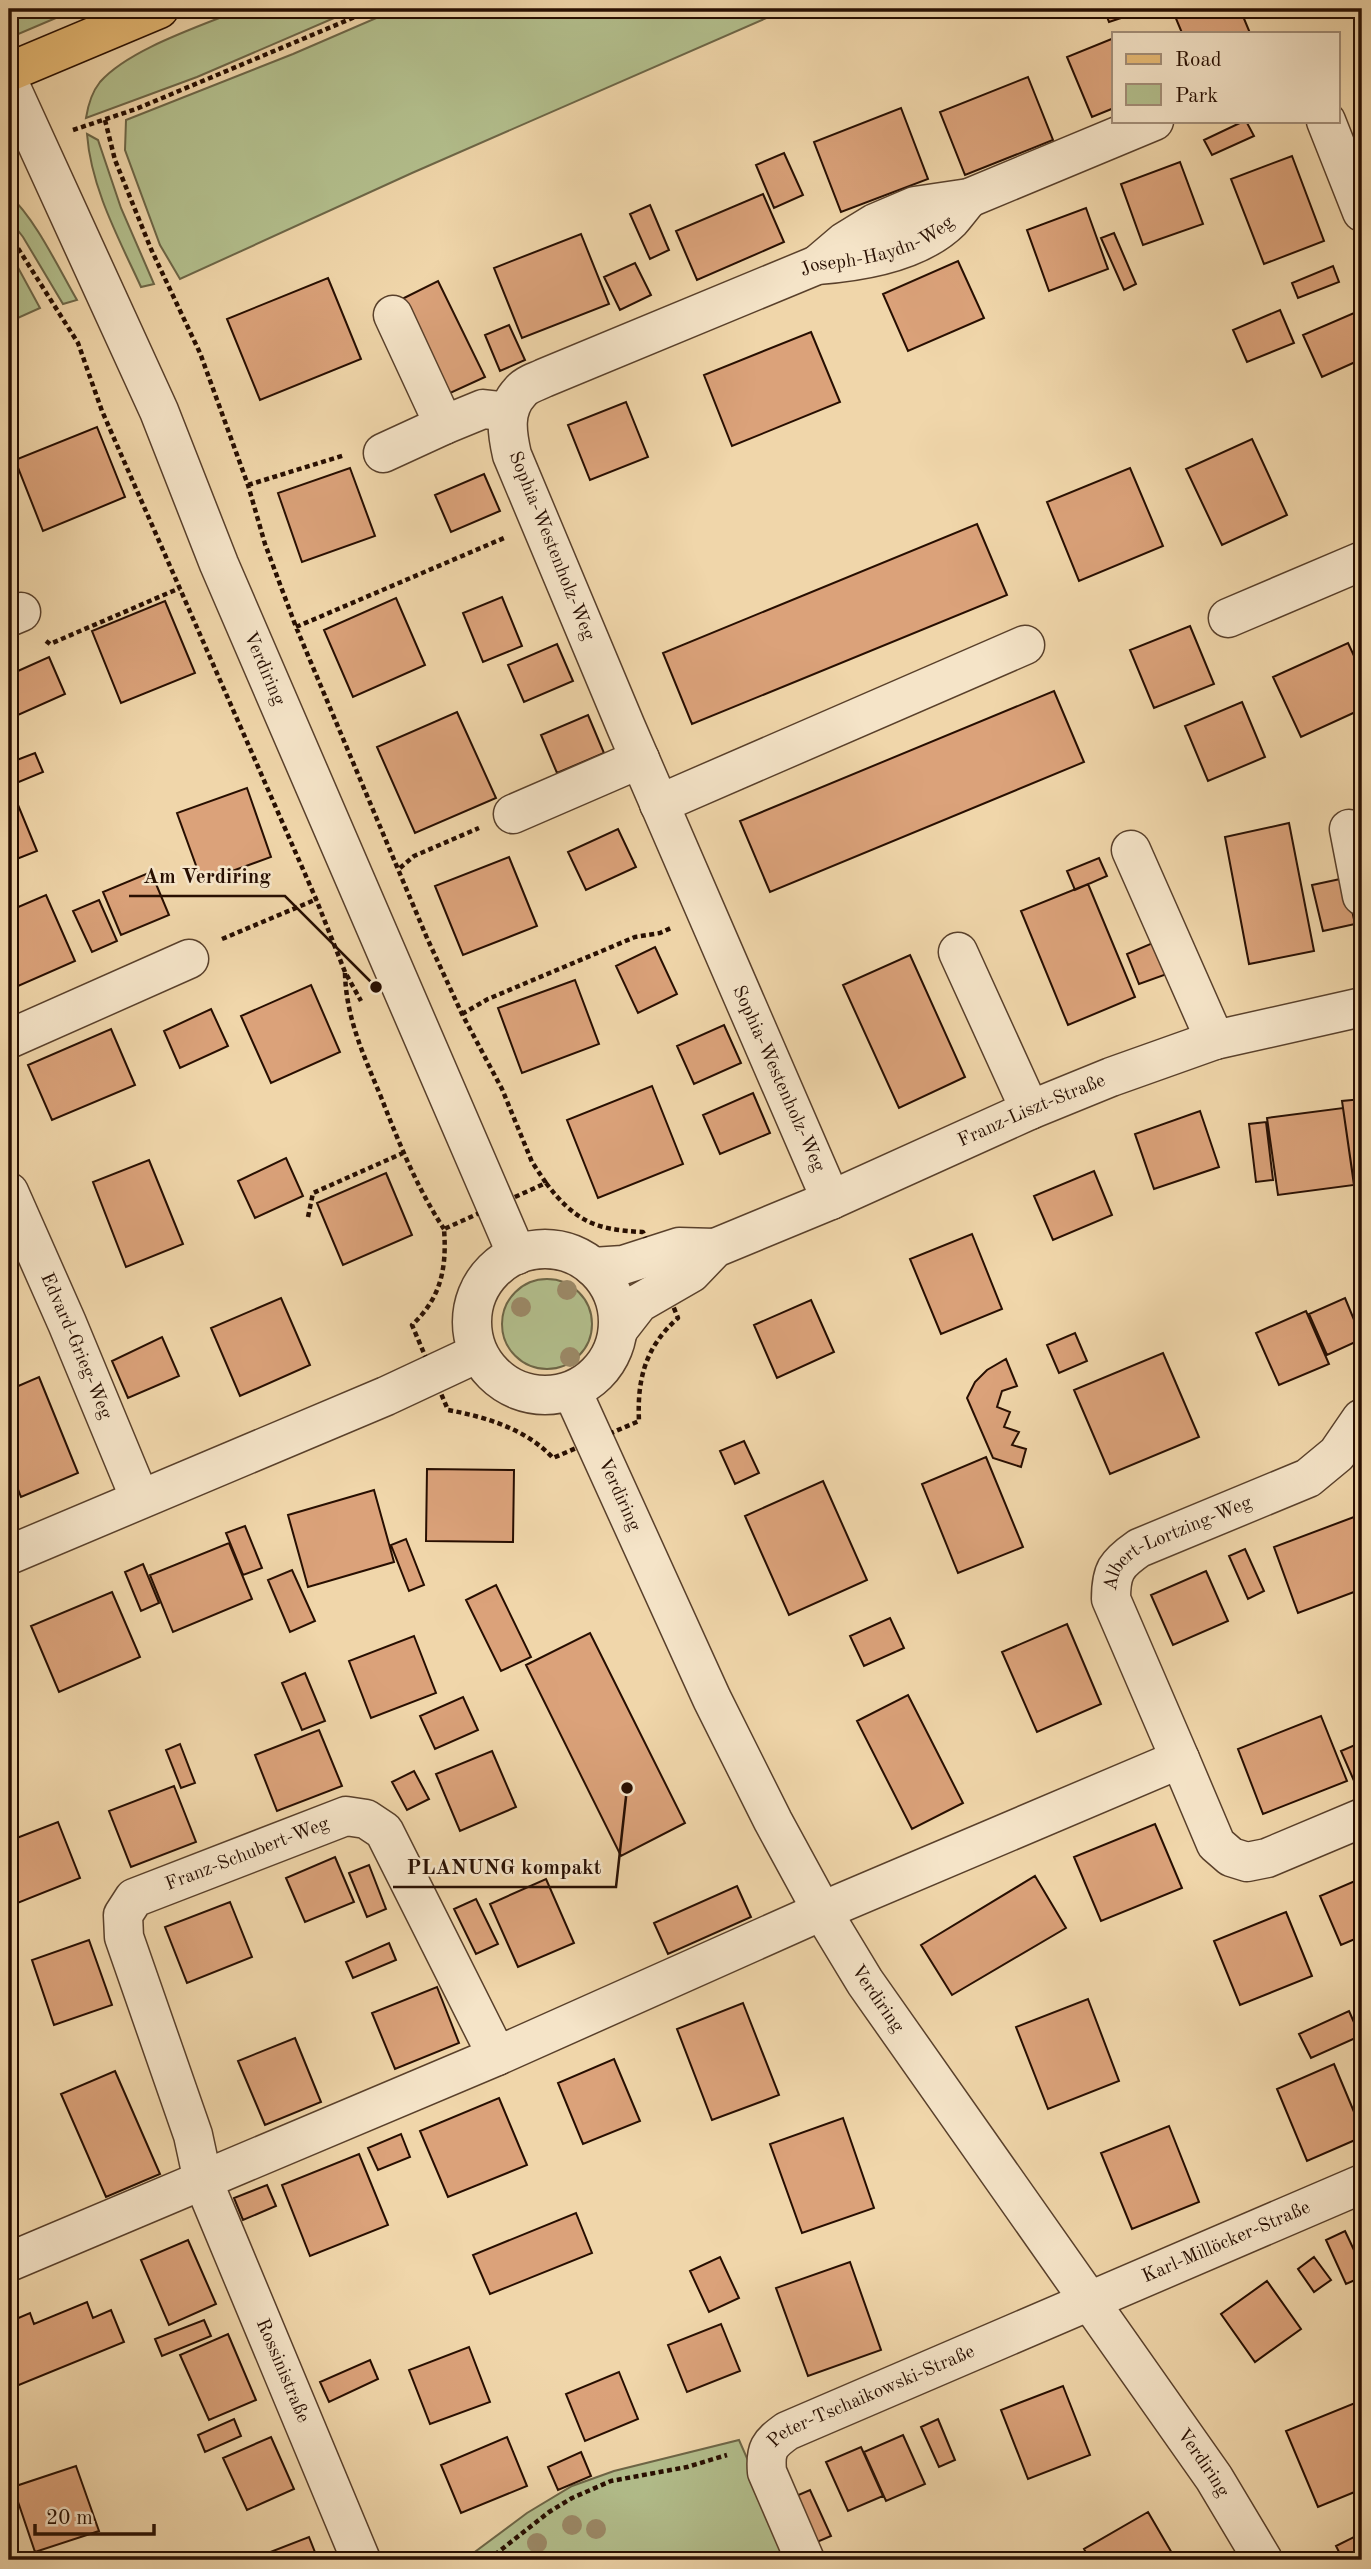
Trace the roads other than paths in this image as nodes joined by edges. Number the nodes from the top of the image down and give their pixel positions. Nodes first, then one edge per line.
1 (159, 9) edge
2 (9, 72) edge
3 (9, 83) edge
4 (1152, 122) edge
5 (1326, 122) edge
6 (1362, 212) edge
7 (393, 315) dead end
8 (508, 412) junction
9 (444, 425) junction
10 (383, 453) road end
11 (1362, 561) edge
12 (1228, 618) dead end
13 (1025, 645) dead end
14 (640, 759) junction
15 (659, 804) junction
16 (513, 814) road end
17 (1349, 829) dead end
18 (1131, 850) dead end
19 (1362, 896) edge
20 (958, 952) dead end
21 (189, 959) road end
22 (1362, 1007) edge
23 (9, 1040) edge
24 (1215, 1040) junction
25 (1030, 1111) junction
26 (9, 1192) edge
27 (831, 1200) junction
28 (517, 1255) junction
29 (593, 1267) junction
30 (659, 1272) junction
31 (618, 1330) junction
32 (478, 1353) junction
33 (572, 1391) junction
34 (1361, 1419) edge
35 (140, 1499) junction
36 (9, 1555) edge
37 (1180, 1759) junction
38 (1362, 1818) edge
39 (822, 1912) junction
40 (497, 2056) junction
41 (203, 2181) junction
42 (1362, 2184) edge
43 (9, 2262) edge
44 (1090, 2302) junction
45 (361, 2560) edge
46 (805, 2560) edge
47 (1263, 2560) edge

1 - 2 main road
3 - 28 street, Verdiring
4 - 8 street, Joseph-Haydn-Weg
5 - 6 street
7 - 9 street
8 - 9 street
8 - 14 street, Sophia-Westenholz-Weg
9 - 10 street
11 - 12 street
13 - 15 street
14 - 15 street, Sophia-Westenholz-Weg
14 - 16 street
15 - 27 street, Sophia-Westenholz-Weg
17 - 19 street
18 - 24 street
20 - 25 street
21 - 23 street
22 - 24 street, Franz-Liszt-Straße
24 - 25 street, Franz-Liszt-Straße
25 - 27 street, Franz-Liszt-Straße
26 - 35 street, Edvard-Grieg-Weg
27 - 30 street, Franz-Liszt-Straße
28 - 29 street
28 - 32 street
29 - 30 street, Franz-Liszt-Straße
29 - 31 street
30 - 31 street, Franz-Liszt-Straße
31 - 33 street
32 - 33 street
32 - 35 street
33 - 39 street, Verdiring
34 - 37 street, Albert-Lortzing-Weg
35 - 36 street
37 - 38 street, Albert-Lortzing-Weg
37 - 39 street
39 - 40 street
39 - 44 street, Verdiring
40 - 41 street
40 - 41 street, Franz-Schubert-Weg
41 - 43 street
41 - 45 street, Rossinistraße
42 - 44 street, Karl-Millöcker-Straße
44 - 46 street, Peter-Tschaikowski-Straße
44 - 47 street, Verdiring

